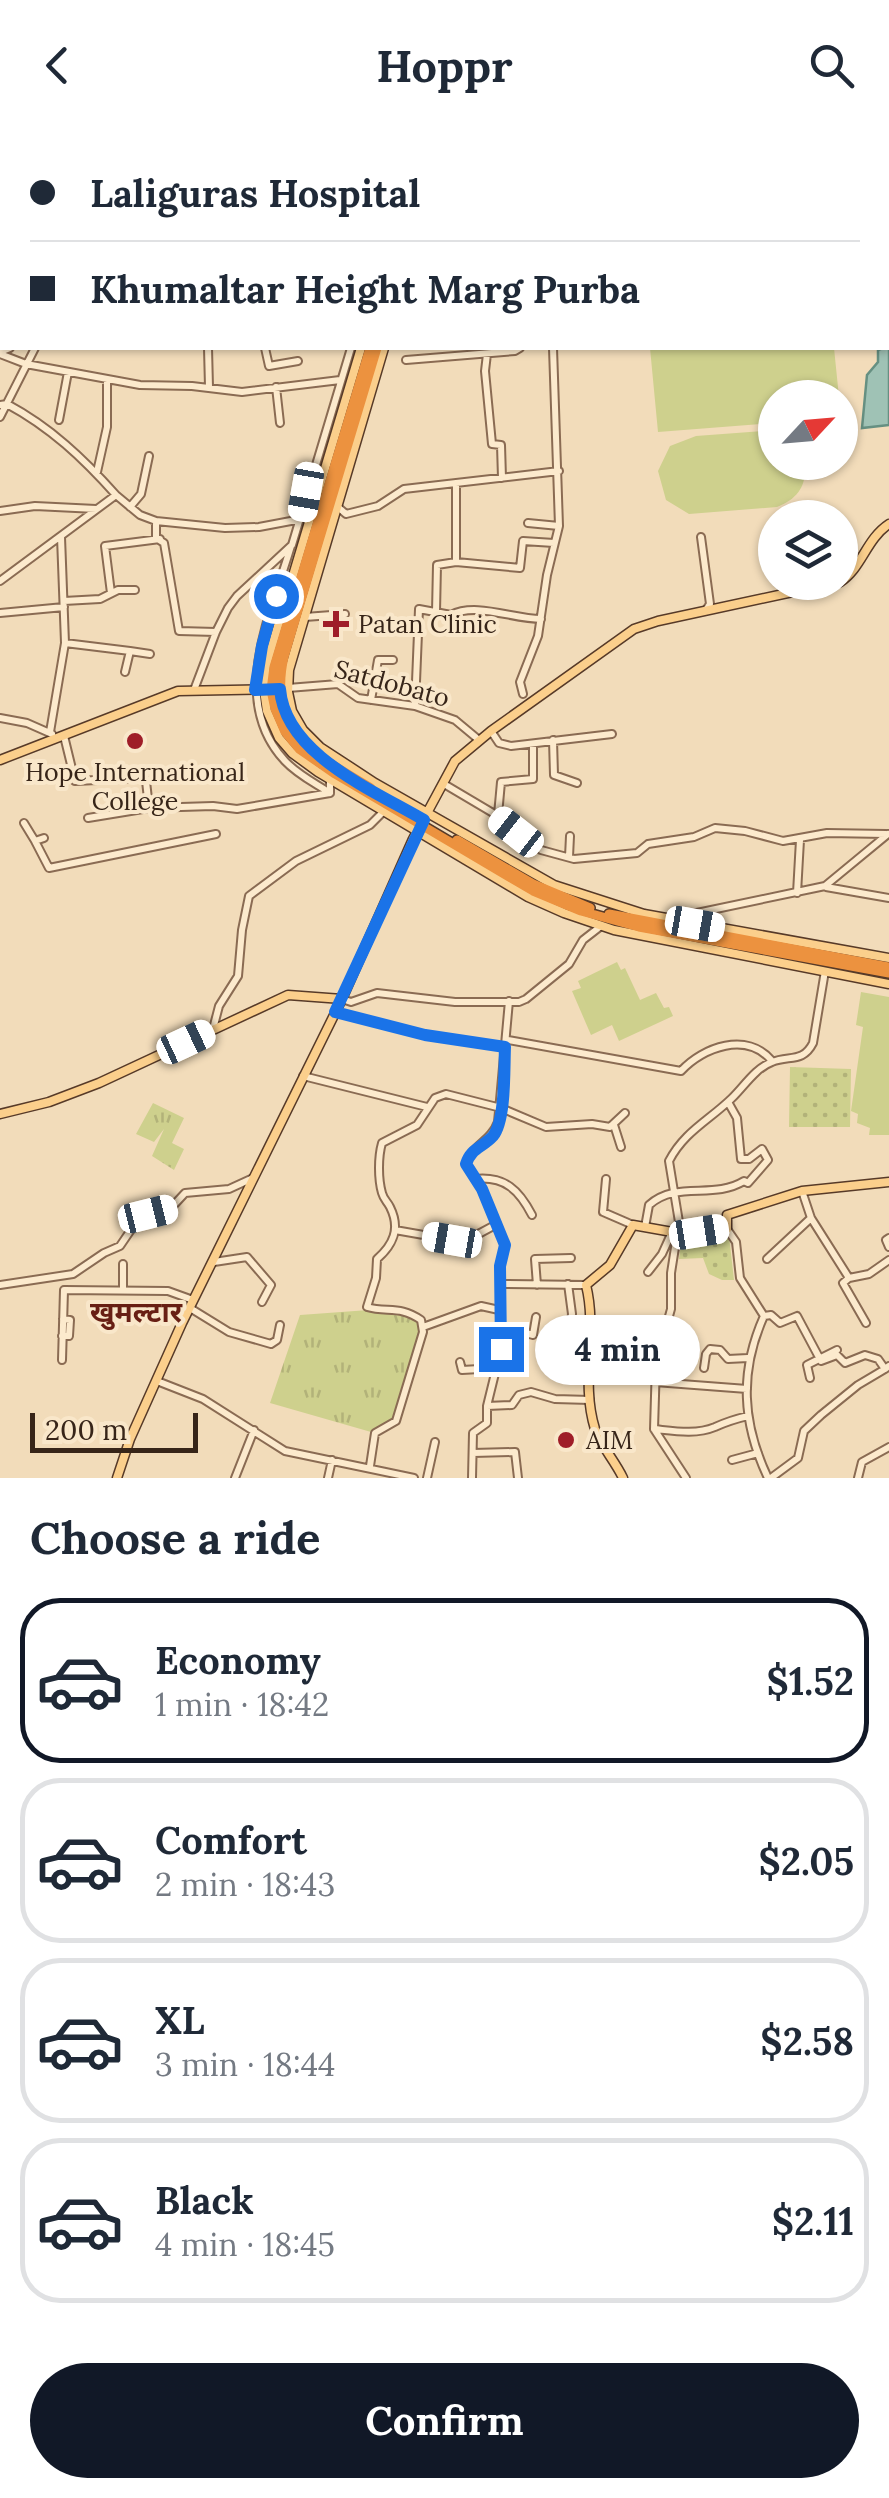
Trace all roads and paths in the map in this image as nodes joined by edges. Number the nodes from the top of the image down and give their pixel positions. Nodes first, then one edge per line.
1 (35, 350) edge
2 (208, 350) edge
3 (266, 350) edge
4 (350, 350) edge
5 (360, 350) edge
6 (376, 350) edge
7 (377, 350) edge
8 (516, 350) edge
9 (553, 350) edge
10 (465, 351) edge
11 (0, 352) edge
12 (487, 354) junction
13 (406, 360) dead end
14 (298, 362) dead end
15 (26, 364) junction
16 (68, 372) junction
17 (107, 380) junction
18 (342, 380) junction
19 (276, 387) junction
20 (209, 388) junction
21 (3, 404) edge
22 (0, 416) edge
23 (59, 420) dead end
24 (280, 423) dead end
25 (149, 456) dead end
26 (560, 471) junction
27 (96, 473) junction
28 (502, 478) junction
29 (456, 485) junction
30 (116, 495) junction
31 (130, 507) junction
32 (339, 508) junction
33 (96, 509) junction
34 (0, 511) edge
35 (307, 517) junction
36 (156, 520) junction
37 (528, 523) dead end
38 (889, 524) edge
39 (559, 526) junction
40 (60, 536) junction
41 (701, 537) dead end
42 (160, 539) junction
43 (554, 543) junction
44 (292, 544) junction
45 (456, 562) junction
46 (858, 565) edge
47 (0, 581) edge
48 (135, 590) dead end
49 (111, 593) junction
50 (758, 599) edge
51 (64, 604) junction
52 (706, 610) junction
53 (436, 612) junction
54 (0, 613) edge
55 (345, 614) dead end
56 (305, 617) junction
57 (541, 618) junction
58 (216, 632) junction
59 (65, 643) junction
60 (130, 652) junction
61 (150, 654) dead end
62 (393, 660) dead end
63 (126, 672) dead end
64 (272, 689) junction
65 (194, 690) junction
66 (524, 694) dead end
67 (371, 700) junction
68 (415, 706) junction
69 (0, 718) edge
70 (490, 731) junction
71 (612, 734) dead end
72 (57, 735) junction
73 (479, 740) junction
74 (553, 740) junction
75 (532, 745) junction
76 (0, 760) edge
77 (330, 779) junction
78 (577, 783) dead end
79 (444, 784) junction
80 (330, 793) junction
81 (149, 808) junction
82 (384, 811) junction
83 (498, 816) junction
84 (88, 818) dead end
85 (422, 822) junction
86 (24, 823) dead end
87 (216, 834) dead end
88 (888, 834) edge
89 (570, 836) dead end
90 (44, 838) dead end
91 (800, 840) junction
92 (35, 841) junction
93 (570, 857) junction
94 (825, 886) junction
95 (797, 893) junction
96 (889, 898) edge
97 (670, 920) junction
98 (601, 926) junction
99 (889, 958) edge
100 (889, 970) edge
101 (825, 971) junction
102 (889, 984) edge
103 (342, 999) junction
104 (509, 1001) junction
105 (335, 1012) junction
106 (213, 1029) junction
107 (506, 1043) junction
108 (772, 1062) junction
109 (302, 1075) junction
110 (728, 1102) junction
111 (427, 1107) junction
112 (501, 1108) junction
113 (625, 1113) dead end
114 (0, 1114) edge
115 (614, 1125) junction
116 (620, 1147) dead end
117 (253, 1178) junction
118 (606, 1179) dead end
119 (474, 1180) junction
120 (889, 1182) edge
121 (672, 1190) junction
122 (802, 1192) junction
123 (532, 1215) dead end
124 (811, 1218) junction
125 (497, 1224) junction
126 (632, 1226) junction
127 (644, 1227) junction
128 (727, 1229) junction
129 (395, 1230) junction
130 (675, 1232) junction
131 (889, 1238) edge
132 (889, 1247) edge
133 (571, 1258) dead end
134 (767, 1259) dead end
135 (889, 1260) edge
136 (252, 1261) junction
137 (214, 1262) junction
138 (123, 1264) dead end
139 (648, 1272) dead end
140 (244, 1273) dead end
141 (849, 1278) junction
142 (501, 1284) junction
143 (568, 1284) junction
144 (0, 1285) edge
145 (538, 1285) junction
146 (586, 1285) junction
147 (123, 1289) junction
148 (262, 1302) dead end
149 (192, 1304) junction
150 (499, 1310) junction
151 (764, 1316) junction
152 (536, 1318) dead end
153 (866, 1323) dead end
154 (280, 1325) dead end
155 (500, 1326) junction
156 (423, 1327) junction
157 (570, 1328) dead end
158 (836, 1350) dead end
159 (748, 1358) junction
160 (820, 1359) junction
161 (62, 1360) dead end
162 (460, 1362) dead end
163 (497, 1368) junction
164 (704, 1368) dead end
165 (887, 1368) edge
166 (810, 1378) dead end
167 (157, 1381) junction
168 (655, 1382) junction
169 (747, 1389) junction
170 (590, 1400) junction
171 (487, 1406) junction
172 (748, 1416) junction
173 (654, 1429) junction
174 (254, 1430) junction
175 (436, 1442) dead end
176 (889, 1448) edge
177 (473, 1453) junction
178 (758, 1453) junction
179 (332, 1460) junction
180 (732, 1460) dead end
181 (370, 1466) junction
182 (238, 1476) edge
183 (118, 1478) edge
184 (328, 1478) edge
185 (414, 1478) edge
186 (427, 1478) edge
187 (472, 1478) edge
188 (518, 1478) edge
189 (622, 1478) edge
190 (686, 1478) edge
191 (770, 1478) edge
192 (858, 1478) edge

1 - 15 street
2 - 20 street
3 - 14 street
4 - 18 street
5 - 35 main road
6 - 64 highway
7 - 32 main road
8 - 12 street
9 - 26 street
10 - 12 street
10 - 13 street
11 - 15 street
12 - 28 street
15 - 16 street
15 - 21 street
16 - 17 street
16 - 23 street
17 - 20 street
17 - 27 street
18 - 19 street
18 - 35 street
19 - 20 street
19 - 24 street
21 - 22 street
21 - 27 street
25 - 31 street
26 - 28 street
26 - 39 street
27 - 30 street
28 - 29 street
29 - 32 street
29 - 45 street
30 - 31 street
30 - 33 street
31 - 36 street
32 - 56 main road
33 - 34 street
33 - 40 street
35 - 36 street
35 - 44 street
35 - 64 main road
36 - 42 street
37 - 39 street
38 - 46 main road
39 - 43 street
40 - 47 street
40 - 51 street
41 - 52 street
42 - 49 street
42 - 58 street
43 - 45 street
43 - 57 street
44 - 58 street
44 - 64 street
45 - 53 street
48 - 49 street
49 - 51 street
50 - 52 main road
51 - 54 street
51 - 59 street
52 - 70 main road
53 - 57 street
53 - 68 street
55 - 56 street
56 - 64 main road
57 - 66 street
58 - 65 street
59 - 60 street
59 - 72 street
60 - 61 street
60 - 63 street
62 - 67 street
64 - 65 main road
64 - 67 street, Satdobato
64 - 77 main road
64 - 80 street
64 - 85 highway
65 - 72 main road
67 - 68 street, Satdobato
68 - 73 street, Satdobato
69 - 72 street
70 - 73 main road
70 - 75 street
71 - 74 street
72 - 76 main road
72 - 81 street
73 - 79 main road
74 - 75 street
74 - 78 street
75 - 83 street
77 - 80 street
77 - 82 main road
79 - 83 street
79 - 85 main road
80 - 81 street
81 - 84 street
82 - 85 main road
82 - 106 street
83 - 93 street
85 - 97 main road
85 - 98 main road
85 - 100 highway
85 - 103 main road
86 - 92 street
87 - 92 street
88 - 91 street
88 - 94 street
89 - 93 street
90 - 92 street
91 - 93 street
91 - 95 street
94 - 95 street
94 - 96 street
95 - 97 street
97 - 99 main road
98 - 101 main road
98 - 104 street
101 - 102 main road
101 - 108 street
103 - 104 street
103 - 105 main road
103 - 106 main road
104 - 107 street
105 - 107 street
105 - 109 main road
106 - 114 main road
107 - 108 street
107 - 112 street
108 - 110 street
109 - 111 street
109 - 117 main road
110 - 121 street
110 - 121 street
111 - 112 street
111 - 129 street
112 - 115 street
112 - 119 street
113 - 115 street
115 - 116 street
117 - 137 main road
117 - 144 street
118 - 126 street
119 - 123 street
119 - 125 street
120 - 122 main road
121 - 127 street
121 - 130 street
122 - 124 street
122 - 128 main road
124 - 134 street
124 - 141 street
125 - 129 street
125 - 142 street
126 - 127 main road
126 - 146 main road
127 - 130 main road
128 - 130 main road
128 - 151 street
129 - 156 street
130 - 139 street
130 - 168 street
131 - 132 street
133 - 145 street
135 - 141 street
136 - 137 street
136 - 140 street
136 - 148 street
137 - 149 main road
138 - 147 street
141 - 153 street
142 - 145 street
142 - 150 street
143 - 145 street
143 - 146 street
143 - 157 street
146 - 170 main road
147 - 149 street
147 - 161 street
149 - 154 street
149 - 167 main road
150 - 155 street
150 - 156 street
151 - 159 street
151 - 160 street
152 - 155 street
155 - 163 street
156 - 181 street
158 - 160 street
159 - 164 street
159 - 169 street
160 - 165 street
160 - 166 street
162 - 163 street
163 - 171 street
165 - 191 street
167 - 174 street
167 - 183 main road
168 - 169 street
168 - 173 street
169 - 172 street
170 - 171 street
170 - 189 main road
171 - 177 street
172 - 173 street
172 - 178 street
173 - 190 street
174 - 179 street
174 - 182 street
175 - 186 street
176 - 192 street
177 - 187 street
177 - 188 street
178 - 180 street
178 - 191 street
179 - 181 street
179 - 184 street
181 - 185 street

